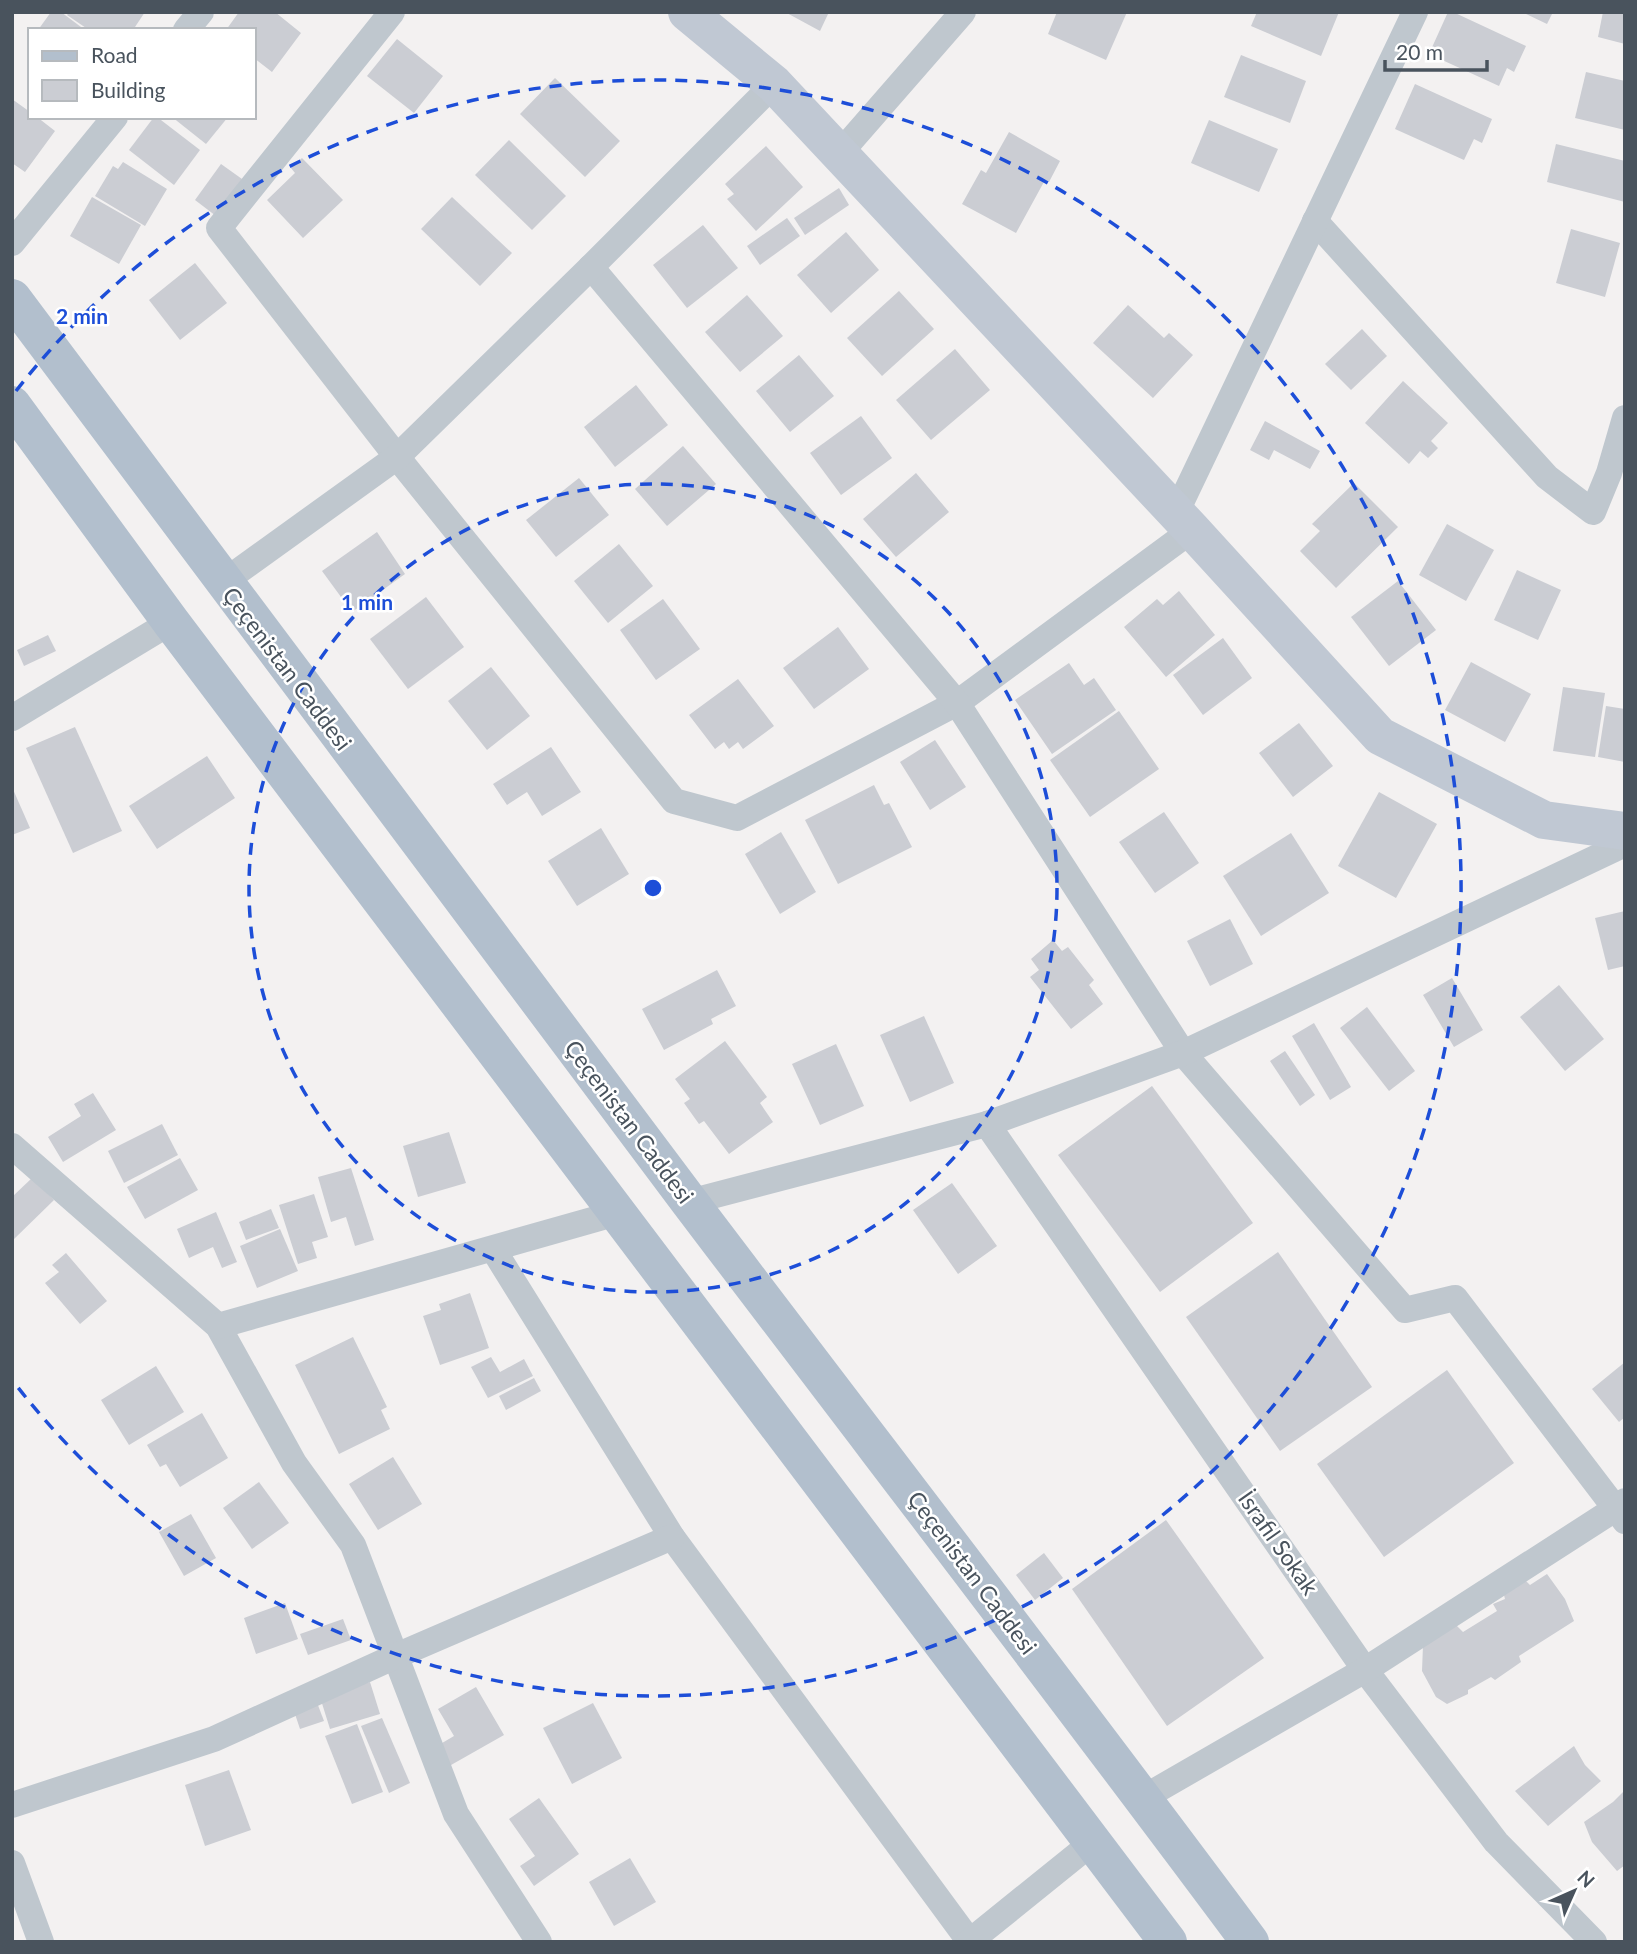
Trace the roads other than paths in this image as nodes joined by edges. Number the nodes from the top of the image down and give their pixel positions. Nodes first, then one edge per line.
1 (201, 12) edge
2 (392, 12) edge
3 (687, 12) edge
4 (963, 12) edge
5 (1415, 12) edge
6 (188, 28) edge
7 (774, 84) junction
8 (113, 119) edge
9 (840, 153) junction
10 (1315, 221) junction
11 (12, 243) edge
12 (591, 267) junction
13 (12, 298) edge
14 (12, 405) edge
15 (1625, 418) edge
16 (397, 457) junction
17 (1184, 521) junction
18 (222, 583) junction
19 (171, 622) junction
20 (957, 703) junction
21 (12, 718) edge
22 (1625, 831) edge
23 (1625, 844) edge
24 (1183, 1053) junction
25 (987, 1124) junction
26 (12, 1146) edge
27 (689, 1202) junction
28 (617, 1213) junction
29 (493, 1249) junction
30 (218, 1326) junction
31 (1621, 1510) edge
32 (672, 1537) junction
33 (396, 1656) junction
34 (1365, 1670) junction
35 (1143, 1798) junction
36 (12, 1805) edge
37 (1093, 1842) junction
38 (12, 1863) edge
39 (41, 1942) edge
40 (539, 1942) edge
41 (970, 1942) edge
42 (1168, 1942) edge
43 (1250, 1942) edge
44 (1594, 1942) edge

1 - 6 street
2 - 16 street
3 - 7 street
4 - 9 street
5 - 10 street
7 - 9 street
7 - 12 street
8 - 11 street
9 - 17 street
10 - 15 street
10 - 17 street
12 - 16 street
12 - 20 street
13 - 18 main road, Çeçenistan Caddesi
14 - 19 main road
16 - 18 street
16 - 20 street
17 - 20 street
17 - 22 street
18 - 27 main road, Çeçenistan Caddesi
19 - 21 street
19 - 28 main road
20 - 24 street
23 - 24 street
24 - 25 street
24 - 31 street
25 - 27 street
25 - 34 street, İsrafil Sokak
26 - 30 street
27 - 35 main road, Çeçenistan Caddesi
28 - 29 street
28 - 37 main road
29 - 30 street
29 - 32 street
30 - 33 street
31 - 34 street
32 - 33 street
32 - 41 street
33 - 36 street
33 - 40 street
34 - 35 street
34 - 44 street, İsrafil Sokak
35 - 43 main road, Çeçenistan Caddesi
37 - 41 street
37 - 42 main road
38 - 39 street

